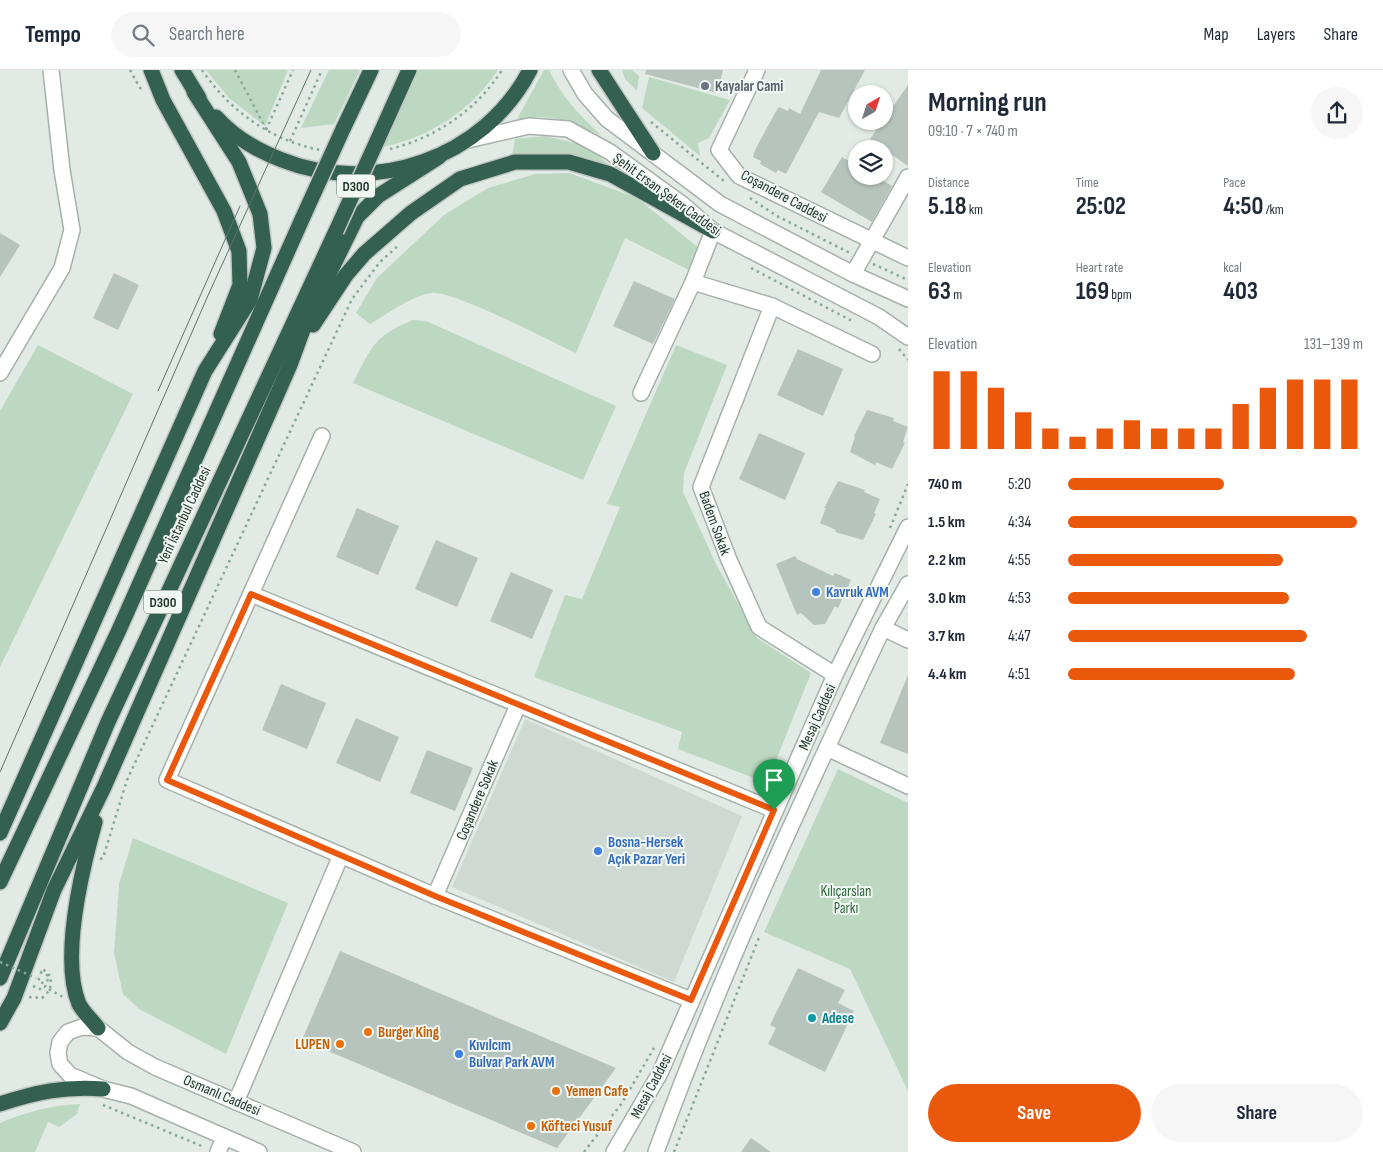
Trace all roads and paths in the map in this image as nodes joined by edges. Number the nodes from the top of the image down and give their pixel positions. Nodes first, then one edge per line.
1 (51, 70) edge
2 (151, 70) edge
3 (182, 70) edge
4 (235, 70) edge
5 (293, 70) edge
6 (322, 70) edge
7 (371, 70) edge
8 (409, 70) edge
9 (530, 70) edge
10 (571, 70) edge
11 (600, 70) edge
12 (757, 70) edge
13 (194, 92) junction
14 (468, 140) junction
15 (290, 141) dead end
16 (653, 153) junction
17 (439, 157) junction
18 (908, 177) edge
19 (713, 231) junction
20 (870, 241) junction
21 (400, 243) dead end
22 (908, 258) edge
23 (853, 274) junction
24 (693, 282) junction
25 (908, 299) edge
26 (772, 306) junction
27 (908, 337) edge
28 (872, 354) dead end
29 (290, 365) junction
30 (205, 371) junction
31 (0, 373) edge
32 (641, 393) dead end
33 (322, 436) dead end
34 (908, 527) edge
35 (908, 584) edge
36 (251, 594) junction
37 (883, 628) junction
38 (908, 640) edge
39 (835, 675) junction
40 (518, 705) junction
41 (827, 748) junction
42 (908, 786) edge
43 (104, 787) junction
44 (774, 810) junction
45 (0, 833) edge
46 (341, 855) junction
47 (83, 868) junction
48 (0, 882) edge
49 (435, 896) junction
50 (760, 934) dead end
51 (0, 962) edge
52 (40, 962) dead end
53 (43, 973) dead end
54 (0, 978) edge
55 (36, 978) dead end
56 (50, 990) junction
57 (22, 998) dead end
58 (691, 1000) junction
59 (80, 1005) junction
60 (0, 1023) edge
61 (98, 1028) junction
62 (102, 1089) junction
63 (236, 1102) junction
64 (97, 1103) dead end
65 (0, 1104) edge
66 (216, 1146) edge
67 (259, 1152) edge
68 (353, 1152) edge
69 (614, 1152) edge
70 (656, 1152) edge
71 (674, 1152) edge

1 - 31 street
2 - 30 highway
3 - 13 highway
4 - 5 path
6 - 15 path
7 - 48 highway, Yeni İstanbul Caddesi / D300, bridge
8 - 54 highway, Yeni İstanbul Caddesi / D300, bridge
9 - 14 highway
10 - 16 street, Şehit Ersan Şeker Caddesi
11 - 16 highway
12 - 20 street, Coşandere Caddesi
13 - 17 highway
13 - 30 highway
14 - 17 highway
14 - 19 street, Şehit Ersan Şeker Caddesi
16 - 23 street, Şehit Ersan Şeker Caddesi
17 - 29 highway
18 - 20 street
19 - 24 street
19 - 27 street, Şehit Ersan Şeker Caddesi
19 - 29 highway
20 - 22 street, Coşandere Caddesi
20 - 23 street
21 - 47 path
23 - 25 street, Şehit Ersan Şeker Caddesi
24 - 26 street
24 - 32 street
26 - 28 street
26 - 39 street, Badem Sokak
29 - 43 highway
30 - 45 highway
33 - 36 street
34 - 39 street, Mesaj Caddesi
35 - 37 street, Mesaj Caddesi
36 - 40 street
36 - 46 street
37 - 38 street
37 - 41 street, Mesaj Caddesi
39 - 44 street, Mesaj Caddesi
40 - 44 street
40 - 49 street, Coşandere Sokak
41 - 42 street
41 - 70 street, Mesaj Caddesi
43 - 47 highway
43 - 60 highway
44 - 58 street, Mesaj Caddesi
46 - 49 street
46 - 63 street
47 - 59 highway
49 - 58 street
50 - 71 path
51 - 55 path, bridge
52 - 56 path
53 - 56 path
56 - 57 path
56 - 59 path
58 - 69 street, Mesaj Caddesi
59 - 61 highway
61 - 62 street
61 - 63 street, Osmanlı Caddesi
62 - 65 highway
62 - 66 street
63 - 68 street, Osmanlı Caddesi
64 - 66 path
66 - 67 street

